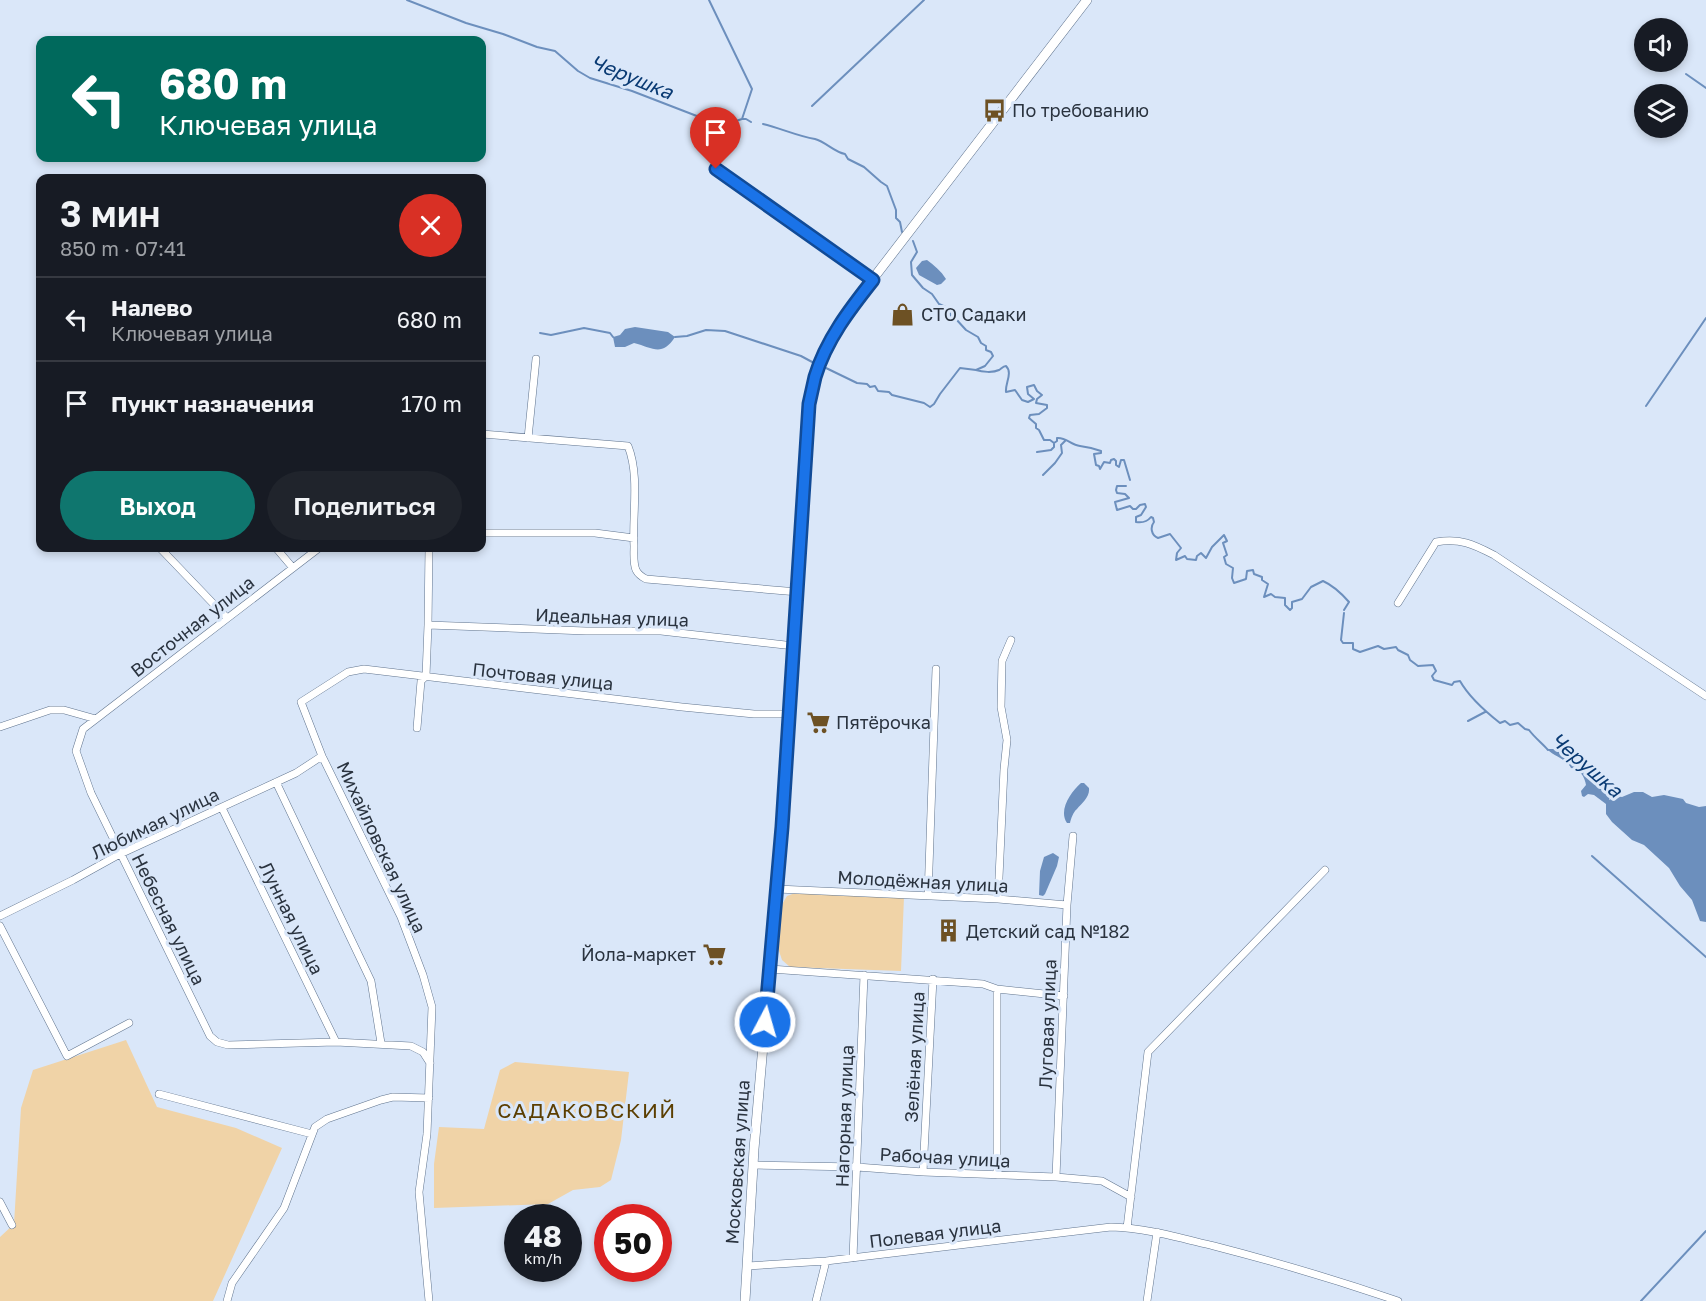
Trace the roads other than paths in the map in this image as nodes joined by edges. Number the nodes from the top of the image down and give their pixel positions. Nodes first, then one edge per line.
1 (1087, 0) edge
2 (716, 169) dead end
3 (873, 280) junction
4 (536, 359) dead end
5 (486, 434) edge
6 (528, 438) junction
7 (486, 533) edge
8 (634, 538) junction
9 (164, 552) edge
10 (279, 552) edge
11 (315, 552) edge
12 (429, 552) edge
13 (293, 568) junction
14 (798, 592) junction
15 (1398, 603) dead end
16 (227, 618) junction
17 (428, 625) junction
18 (1011, 640) dead end
19 (795, 646) junction
20 (936, 669) dead end
21 (426, 676) junction
22 (1706, 696) edge
23 (301, 702) joint
24 (790, 714) junction
25 (96, 719) junction
26 (0, 727) edge
27 (417, 728) dead end
28 (83, 729) joint
29 (322, 756) junction
30 (276, 782) junction
31 (222, 808) junction
32 (1072, 836) dead end
33 (120, 854) junction
34 (1325, 870) dead end
35 (777, 889) junction
36 (928, 896) junction
37 (998, 900) junction
38 (1067, 905) junction
39 (0, 916) edge
40 (0, 926) edge
41 (770, 969) junction
42 (864, 975) junction
43 (933, 979) junction
44 (997, 989) junction
45 (1064, 996) junction
46 (129, 1023) dead end
47 (336, 1042) junction
48 (381, 1043) junction
49 (431, 1063) junction
50 (159, 1094) dead end
51 (429, 1098) junction
52 (312, 1134) junction
53 (753, 1165) junction
54 (857, 1167) junction
55 (923, 1172) junction
56 (997, 1175) junction
57 (1056, 1177) junction
58 (1131, 1197) junction
59 (0, 1202) edge
60 (12, 1225) dead end
61 (1127, 1228) junction
62 (1157, 1232) junction
63 (853, 1258) junction
64 (826, 1261) junction
65 (747, 1266) junction
66 (227, 1301) edge
67 (429, 1301) edge
68 (745, 1301) edge
69 (816, 1301) edge
70 (1147, 1301) edge
71 (1398, 1301) edge

1 - 3 main road, Московская улица
2 - 3 street
3 - 14 main road, Московская улица
4 - 6 street
5 - 6 street
6 - 8 street
7 - 8 street
8 - 14 street
9 - 16 street
10 - 13 street
11 - 13 street, Восточная улица
12 - 17 street
13 - 16 street, Восточная улица
14 - 19 main road, Московская улица
15 - 22 street
16 - 25 street, Восточная улица
17 - 19 street, Идеальная улица
17 - 21 street
18 - 37 street
19 - 24 main road, Московская улица
20 - 36 street
21 - 23 street, Почтовая улица
21 - 24 street, Почтовая улица
21 - 27 street
23 - 29 street, Михайловская улица
24 - 35 main road, Московская улица
25 - 26 street
25 - 28 street, Восточная улица
28 - 33 street, Небесная улица
29 - 30 street, Любимая улица
29 - 49 street, Михайловская улица
30 - 31 street, Любимая улица
30 - 48 street
31 - 33 street, Любимая улица
31 - 47 street, Лунная улица
32 - 38 street, Луговая улица
33 - 39 street, Любимая улица
33 - 47 street, Небесная улица
34 - 58 street
35 - 36 street, Молодёжная улица
35 - 41 main road, Московская улица
36 - 37 street, Молодёжная улица
37 - 38 street, Молодёжная улица
38 - 45 street, Луговая улица
40 - 46 street
41 - 42 street
41 - 53 main road, Московская улица
42 - 43 street
42 - 54 street, Нагорная улица
43 - 44 street
43 - 55 street, Зелёная улица
44 - 45 street
44 - 56 street
45 - 57 street, Луговая улица
47 - 48 street
48 - 49 street
49 - 51 street, Михайловская улица
50 - 52 street
51 - 52 street
51 - 67 street, Михайловская улица
52 - 66 street
53 - 54 street, Рабочая улица
53 - 65 main road, Московская улица
54 - 55 street, Рабочая улица
54 - 63 street, Нагорная улица
55 - 56 street, Рабочая улица
56 - 57 street, Рабочая улица
57 - 58 street, Рабочая улица
58 - 61 street
59 - 60 street
61 - 62 street, Полевая улица
61 - 63 street, Полевая улица
62 - 70 street
62 - 71 street, Полевая улица
63 - 64 street, Полевая улица
64 - 65 street, Полевая улица
64 - 69 street
65 - 68 main road, Московская улица

